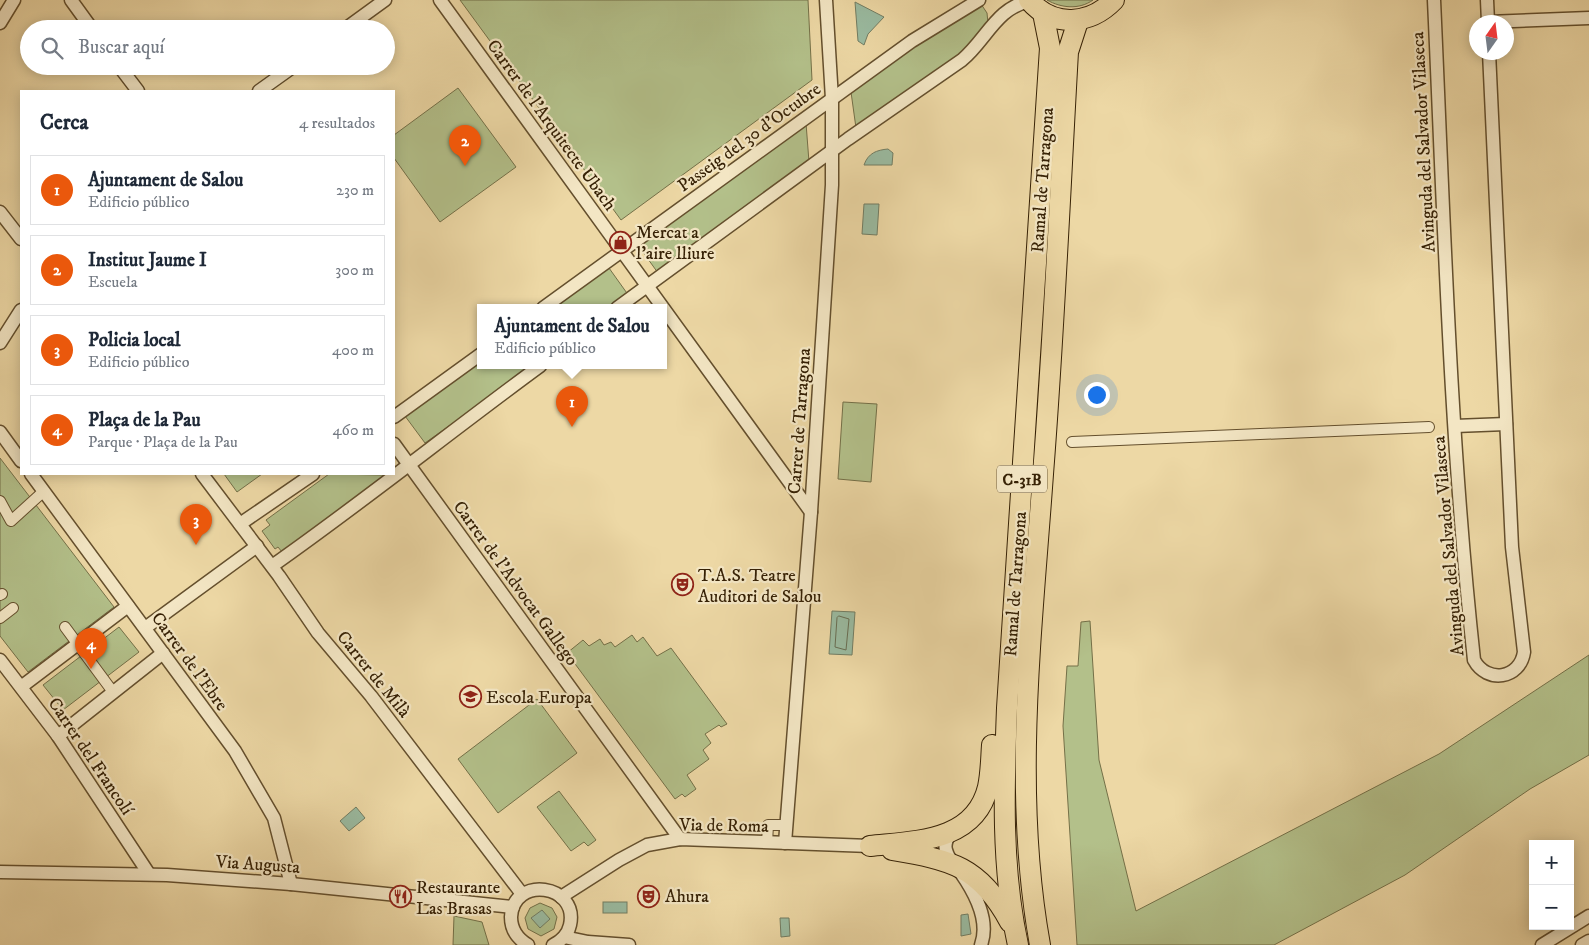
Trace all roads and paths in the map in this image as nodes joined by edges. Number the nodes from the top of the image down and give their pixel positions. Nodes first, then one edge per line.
1 (14, 0) edge
2 (71, 0) edge
3 (385, 0) edge
4 (440, 0) edge
5 (826, 0) edge
6 (979, 0) edge
7 (1114, 0) edge
8 (1434, 0) edge
9 (1487, 0) edge
10 (1034, 5) edge
11 (1488, 15) edge
12 (1589, 18) edge
13 (85, 20) edge
14 (357, 20) edge
15 (1078, 20) junction
16 (1514, 21) edge
17 (0, 23) edge
18 (1489, 60) edge
19 (126, 75) edge
20 (281, 75) edge
21 (137, 90) edge
22 (260, 90) edge
23 (832, 99) junction
24 (833, 152) junction
25 (0, 212) edge
26 (20, 238) edge
27 (622, 252) junction
28 (647, 286) junction
29 (550, 304) edge
30 (622, 304) edge
31 (661, 304) edge
32 (20, 312) edge
33 (667, 312) edge
34 (0, 343) edge
35 (477, 357) edge
36 (536, 369) edge
37 (395, 415) edge
38 (1506, 424) junction
39 (1455, 426) junction
40 (1429, 427) dead end
41 (0, 432) edge
42 (1072, 442) dead end
43 (395, 445) edge
44 (20, 460) edge
45 (408, 464) junction
46 (395, 474) edge
47 (32, 475) edge
48 (203, 475) edge
49 (311, 475) edge
50 (394, 475) edge
51 (44, 491) junction
52 (1, 502) edge
53 (811, 512) junction
54 (240, 524) junction
55 (257, 546) junction
56 (272, 566) junction
57 (128, 606) junction
58 (13, 608) dead end
59 (0, 618) edge
60 (1012, 625) junction
61 (65, 627) dead end
62 (145, 628) junction
63 (79, 643) junction
64 (163, 654) junction
65 (0, 660) edge
66 (21, 687) junction
67 (113, 692) junction
68 (58, 736) junction
69 (787, 825) junction
70 (951, 833) junction
71 (680, 839) junction
72 (767, 842) junction
73 (785, 843) junction
74 (870, 846) junction
75 (955, 866) junction
76 (0, 872) edge
77 (149, 874) junction
78 (291, 884) junction
79 (522, 894) junction
80 (561, 897) junction
81 (513, 907) junction
82 (1589, 916) edge
83 (564, 937) junction
84 (1017, 938) edge
85 (1589, 941) edge
86 (528, 945) edge
87 (553, 945) edge
88 (629, 945) edge
89 (981, 945) edge
90 (1040, 945) edge
91 (1542, 945) edge
92 (1582, 945) edge

1 - 17 street
2 - 13 street
3 - 14 street
4 - 27 street, Carrer de l'Arquitecte Ubach
5 - 23 street, Carrer de Tarragona
6 - 23 street, Passeig del 30 d'Octubre
7 - 15 main road
8 - 39 street, Avinguda del Salvador Vilaseca
9 - 11 street
10 - 15 main road
10 - 24 street
10 - 60 main road, Ramal de Tarragona / C-31B
12 - 16 street
15 - 90 main road, Ramal de Tarragona / C-31B
18 - 38 street, Avinguda del Salvador Vilaseca
19 - 21 street
20 - 22 street
23 - 24 street, Carrer de Tarragona
23 - 27 street, Passeig del 30 d'Octubre
24 - 28 street
24 - 53 street, Carrer de Tarragona
25 - 26 street
27 - 28 street, Carrer de l'Arquitecte Ubach
27 - 29 street, Passeig del 30 d'Octubre
28 - 30 street
28 - 31 street, Carrer de l'Arquitecte Ubach
32 - 34 street
33 - 53 street, Carrer de l'Arquitecte Ubach
35 - 37 street
36 - 45 street
38 - 39 street
38 - 39 street, Avinguda del Salvador Vilaseca
40 - 42 street
41 - 44 street
43 - 45 street, Carrer de l'Advocat Gallego
45 - 46 street
45 - 71 street, Carrer de l'Advocat Gallego
47 - 51 street, Carrer de l'Ebre
48 - 54 street, Carrer de Milà
49 - 54 street
50 - 56 street
51 - 52 street
51 - 57 street, Carrer de l'Ebre
53 - 69 street, Carrer de Tarragona
54 - 55 street, Carrer de Milà
55 - 56 street, Carrer de Milà
55 - 62 street
56 - 79 street, Carrer de Milà
57 - 62 street, Carrer de l'Ebre
57 - 63 street
58 - 59 street
60 - 70 main road, C-31B
60 - 84 main road, Ramal de Tarragona / C-31B
61 - 63 street
62 - 64 street, Carrer de l'Ebre
63 - 66 street
63 - 67 street
64 - 67 street
64 - 78 street, Carrer de l'Ebre
65 - 66 street, Carrer del Francolí
66 - 68 street, Carrer del Francolí
67 - 68 street
68 - 77 street, Carrer del Francolí
69 - 72 street
69 - 73 street, Carrer de Tarragona
70 - 74 main road, C-31B
70 - 75 street
71 - 72 street, Via de Roma
71 - 80 street, Via de Roma
72 - 73 street, Via de Roma
73 - 74 street, Via de Roma
74 - 75 main road, C-31B
75 - 84 main road, C-31B
75 - 89 street
76 - 77 street, Via Augusta
77 - 78 street, Via Augusta
78 - 81 street, Via Augusta
79 - 80 street
79 - 81 street
80 - 83 street
81 - 86 street
82 - 91 street
83 - 87 street
83 - 88 street
85 - 92 street

